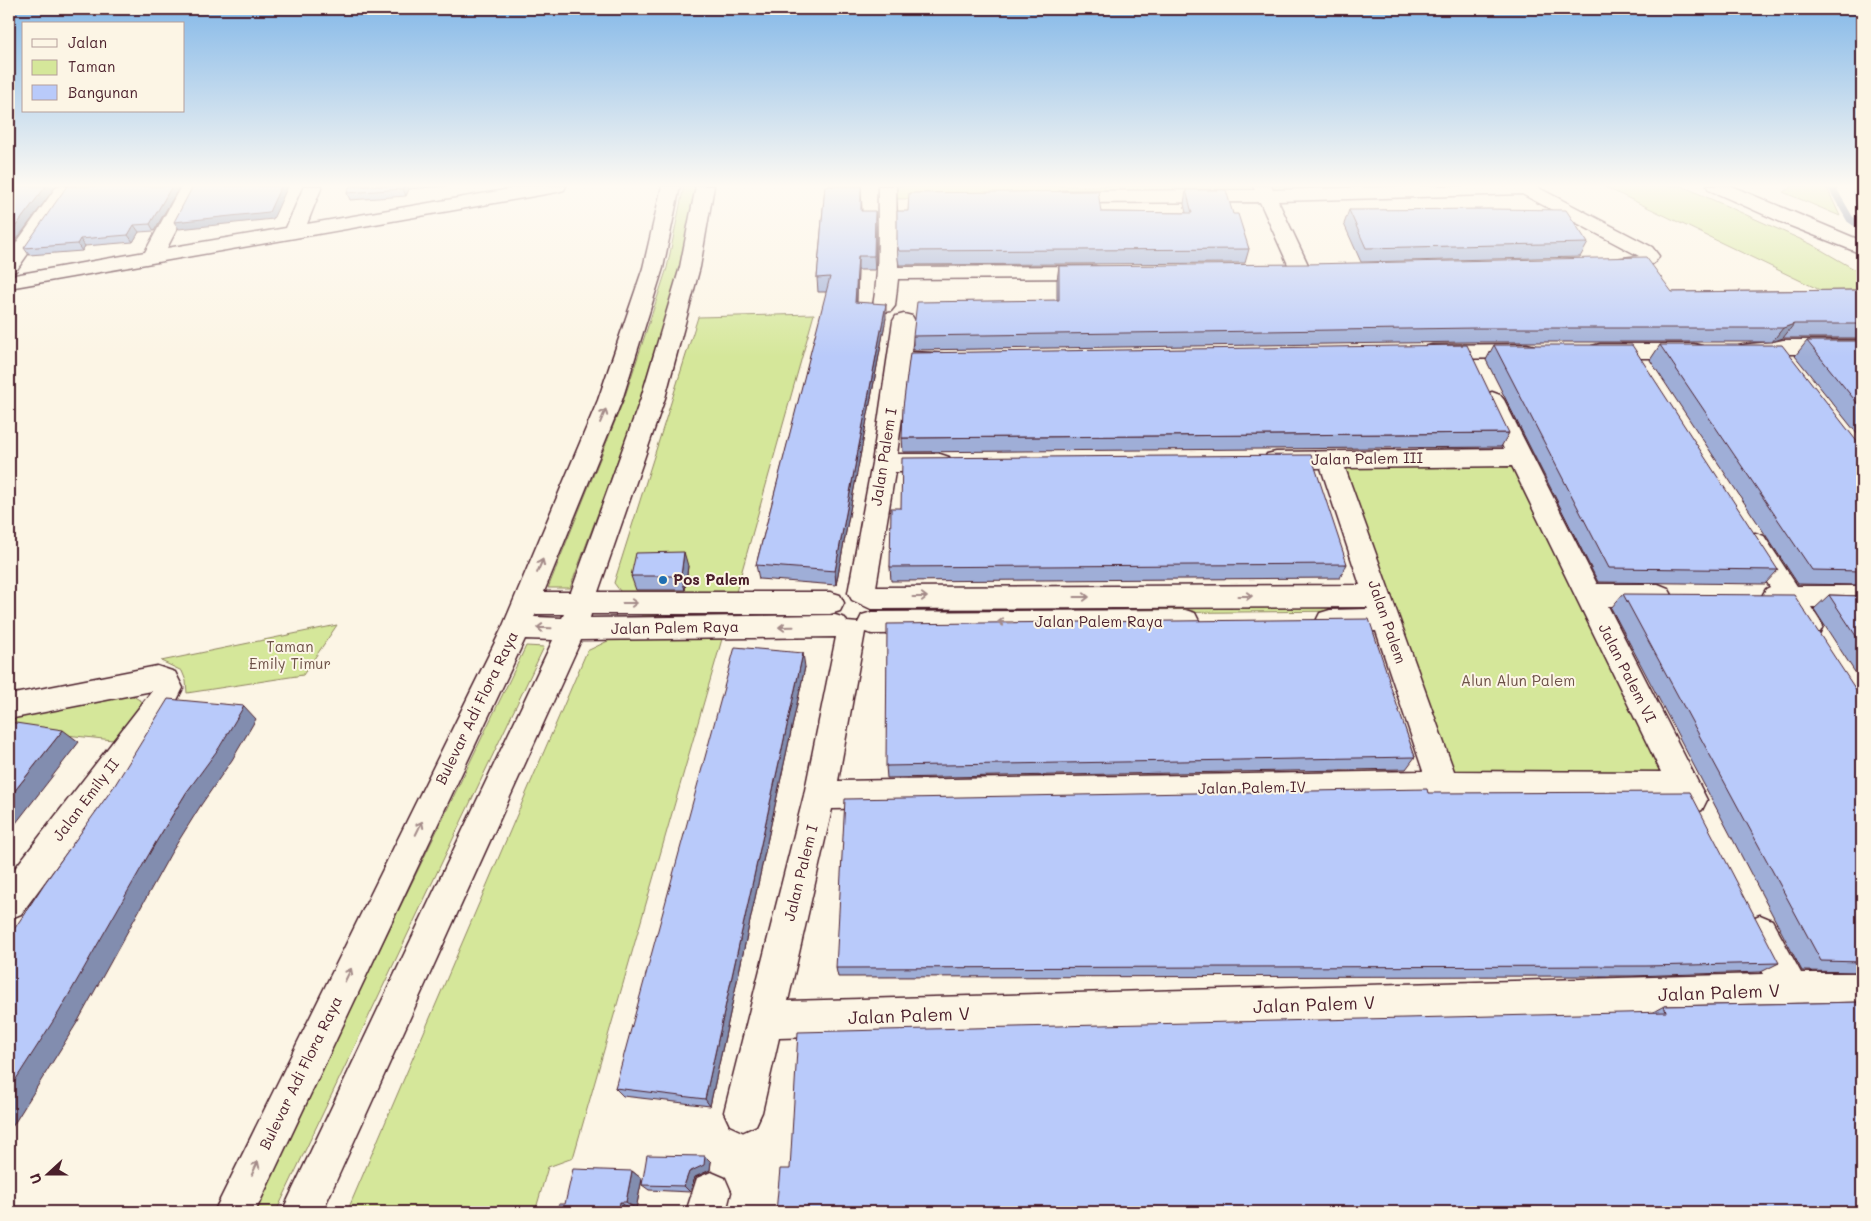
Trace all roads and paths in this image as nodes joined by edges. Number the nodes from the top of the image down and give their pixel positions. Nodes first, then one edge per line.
1 (26, 243) edge
2 (160, 243) edge
3 (235, 243) edge
4 (658, 243) edge
5 (694, 243) edge
6 (886, 243) edge
7 (1288, 243) edge
8 (1630, 243) edge
9 (152, 257) junction
10 (1593, 265) edge
11 (9, 267) edge
12 (1301, 271) edge
13 (889, 272) junction
14 (1115, 272) edge
15 (9, 282) edge
16 (884, 306) edge
17 (904, 320) dead end
18 (1862, 347) edge
19 (1469, 351) junction
20 (1546, 351) edge
21 (1584, 351) edge
22 (1631, 351) junction
23 (1410, 352) edge
24 (967, 358) edge
25 (898, 359) junction
26 (1647, 376) edge
27 (1519, 457) junction
28 (1330, 459) junction
29 (1251, 460) edge
30 (884, 463) junction
31 (963, 463) edge
32 (1742, 523) edge
33 (1588, 595) junction
34 (1684, 595) edge
35 (1751, 596) edge
36 (1790, 596) junction
37 (1862, 597) edge
38 (1382, 608) junction
39 (854, 612) junction
40 (520, 615) junction
41 (577, 616) junction
42 (1821, 645) edge
43 (9, 707) edge
44 (1442, 785) junction
45 (1684, 786) junction
46 (820, 795) junction
47 (1702, 820) edge
48 (9, 904) edge
49 (1746, 906) edge
50 (1791, 991) junction
51 (1862, 991) edge
52 (765, 1020) junction
53 (743, 1112) dead end
54 (234, 1212) edge
55 (302, 1212) edge

1 - 11 street
2 - 9 street
3 - 9 street
40 -> 4 street, Bulevar Adi Flora Raya
5 - 41 street
6 - 13 street
7 - 12 street
8 - 10 street
9 - 15 street
13 - 14 street
13 - 16 street
17 - 25 street, Jalan Palem I
18 - 22 street
19 - 20 street
19 - 23 street
19 - 27 street, Jalan Palem VI
21 - 22 street
22 - 26 street
24 - 25 street
25 - 30 street, Jalan Palem I
27 - 28 street, Jalan Palem III
27 - 33 street, Jalan Palem VI
28 - 29 street, Jalan Palem III
28 - 38 street, Jalan Palem
30 - 31 street
30 - 39 street, Jalan Palem I
32 - 36 street
33 - 34 street
33 - 45 street, Jalan Palem VI
35 - 36 street
36 - 37 street
36 - 42 street
38 - 39 street, Jalan Palem Raya
38 - 44 street, Jalan Palem
39 - 41 street, Jalan Palem Raya
39 - 46 street, Jalan Palem I
40 - 41 street, Jalan Palem Raya
54 -> 40 street, Bulevar Adi Flora Raya
41 - 55 street
43 - 48 street, Jalan Emily II
44 - 45 street, Jalan Palem IV
44 - 46 street, Jalan Palem IV
45 - 47 street, Jalan Palem VI
46 - 52 street, Jalan Palem I
49 - 50 street
50 - 51 street, Jalan Palem V
50 - 52 street, Jalan Palem V
52 - 53 street, Jalan Palem I

